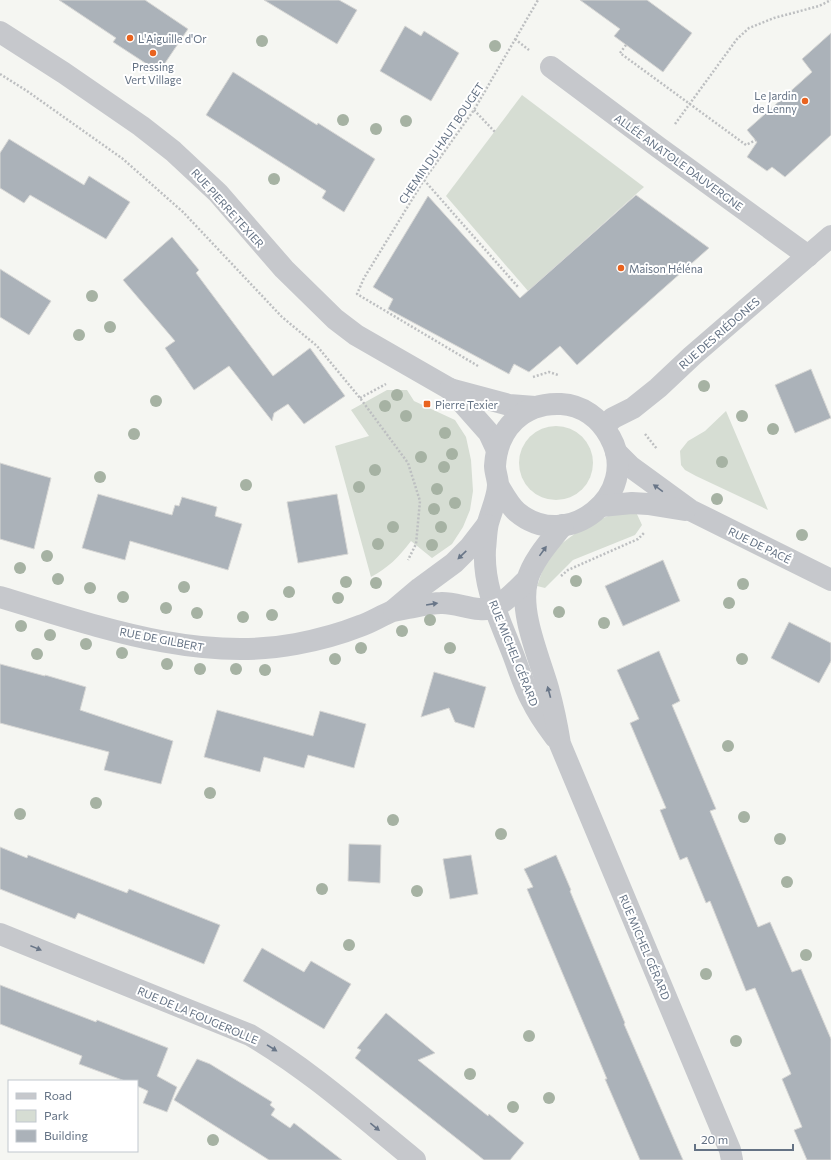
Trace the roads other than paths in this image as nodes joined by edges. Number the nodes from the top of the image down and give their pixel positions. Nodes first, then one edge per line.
1 (0, 32) edge
2 (551, 67) dead end
3 (831, 236) edge
4 (808, 256) junction
5 (450, 389) junction
6 (534, 408) junction
7 (604, 426) junction
8 (497, 450) junction
9 (616, 452) junction
10 (498, 485) junction
11 (601, 506) junction
12 (690, 510) junction
13 (487, 525) junction
14 (563, 525) junction
15 (527, 580) junction
16 (831, 580) edge
17 (0, 597) edge
18 (494, 608) junction
19 (394, 611) junction
20 (560, 744) junction
21 (0, 934) edge
22 (734, 1157) edge
23 (416, 1160) edge

1 - 5 street, RUE PIERRE TEXIER
2 - 4 street, ALLÉE ANATOLE DAUVERGNE
3 - 4 street, RUE DES RIÉDONES
4 - 7 street, RUE DES RIÉDONES
5 - 6 street, RUE PIERRE TEXIER
5 - 8 street, RUE PIERRE TEXIER
6 - 7 street
6 - 8 street
7 - 9 street
8 - 10 street
9 - 11 street
12 -> 9 street
10 - 13 street, RUE MICHEL GÉRARD
10 - 14 street
11 - 12 street
11 - 14 street
12 - 16 street, RUE DE PACÉ
13 - 18 street, RUE MICHEL GÉRARD
13 -> 19 street, RUE DE GILBERT
15 -> 14 street, RUE MICHEL GÉRARD
15 - 18 street
20 -> 15 street, RUE MICHEL GÉRARD
17 - 19 street, RUE DE GILBERT
19 -> 18 street, RUE DE GILBERT
18 - 20 street, RUE MICHEL GÉRARD
20 - 22 street, RUE MICHEL GÉRARD
21 -> 23 street, RUE DE LA FOUGEROLLE

